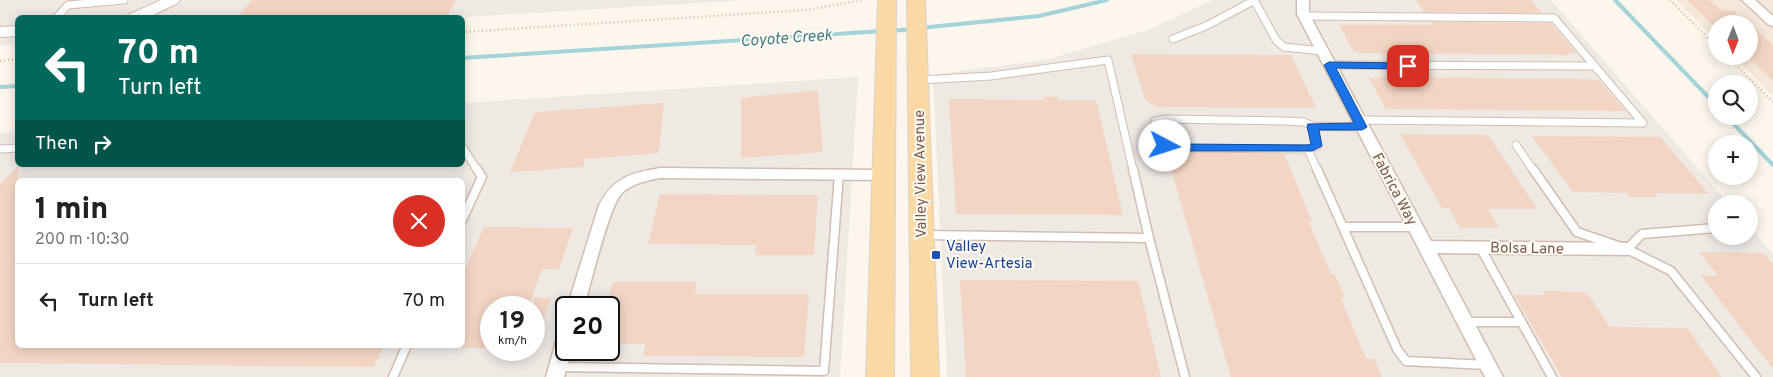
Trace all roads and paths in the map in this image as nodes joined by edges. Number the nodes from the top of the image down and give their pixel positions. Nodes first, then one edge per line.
1 (124, 0) edge
2 (173, 0) edge
3 (864, 0) edge
4 (1254, 0) edge
5 (1302, 0) edge
6 (1670, 0) edge
7 (1748, 0) edge
8 (916, 1) edge
9 (887, 2) edge
10 (59, 15) edge
11 (140, 15) edge
12 (1304, 16) junction
13 (1773, 22) edge
14 (15, 31) edge
15 (0, 32) edge
16 (465, 32) edge
17 (1708, 38) edge
18 (1173, 39) dead end
19 (1322, 51) junction
20 (0, 60) edge
21 (15, 60) edge
22 (1329, 65) junction
23 (1736, 65) edge
24 (1595, 66) junction
25 (917, 69) junction
26 (1773, 102) edge
27 (1360, 124) junction
28 (1312, 126) junction
29 (1516, 145) dead end
30 (15, 148) edge
31 (0, 149) edge
32 (1308, 149) junction
33 (465, 151) edge
34 (840, 174) junction
35 (884, 175) junction
36 (465, 214) edge
37 (1415, 226) junction
38 (1343, 227) junction
39 (1708, 229) edge
40 (921, 235) junction
41 (1149, 238) junction
42 (1426, 247) junction
43 (1480, 247) junction
44 (1627, 249) junction
45 (579, 296) edge
46 (1465, 322) junction
47 (1522, 322) junction
48 (406, 348) edge
49 (1491, 371) edge
50 (556, 372) edge
51 (696, 373) edge
52 (393, 377) edge
53 (880, 377) edge
54 (925, 377) edge
55 (1185, 377) edge
56 (1552, 377) edge
57 (1756, 377) edge

1 - 10 lane
2 - 11 street
3 - 16 path
4 - 18 lane
4 - 19 lane
5 - 12 street, Fabrica Way
6 - 17 path
7 - 13 street
8 - 25 main road, Valley View Avenue
9 - 35 main road
12 - 19 street, Fabrica Way
12 - 24 lane
14 - 15 street
19 - 22 street, Fabrica Way
20 - 21 path
22 - 24 lane
22 - 27 street, Fabrica Way
23 - 26 path
24 - 27 lane
25 - 40 main road, Valley View Avenue
25 - 41 lane
27 - 28 lane
27 - 37 street, Fabrica Way
28 - 32 lane
28 - 32 lane
29 - 44 lane
30 - 31 lane
32 - 38 lane
33 - 36 lane
34 - 35 street
34 - 45 street
34 - 51 lane
35 - 53 main road
37 - 38 lane
37 - 42 street, Fabrica Way
38 - 49 lane
39 - 44 lane
40 - 41 lane
40 - 54 main road, Valley View Avenue
41 - 55 lane
42 - 43 street, Bolsa Lane
42 - 46 street, Fabrica Way
43 - 44 street, Bolsa Lane
43 - 47 lane
44 - 57 lane
46 - 47 lane
46 - 49 street, Fabrica Way
47 - 56 lane
48 - 52 lane
50 - 51 lane

